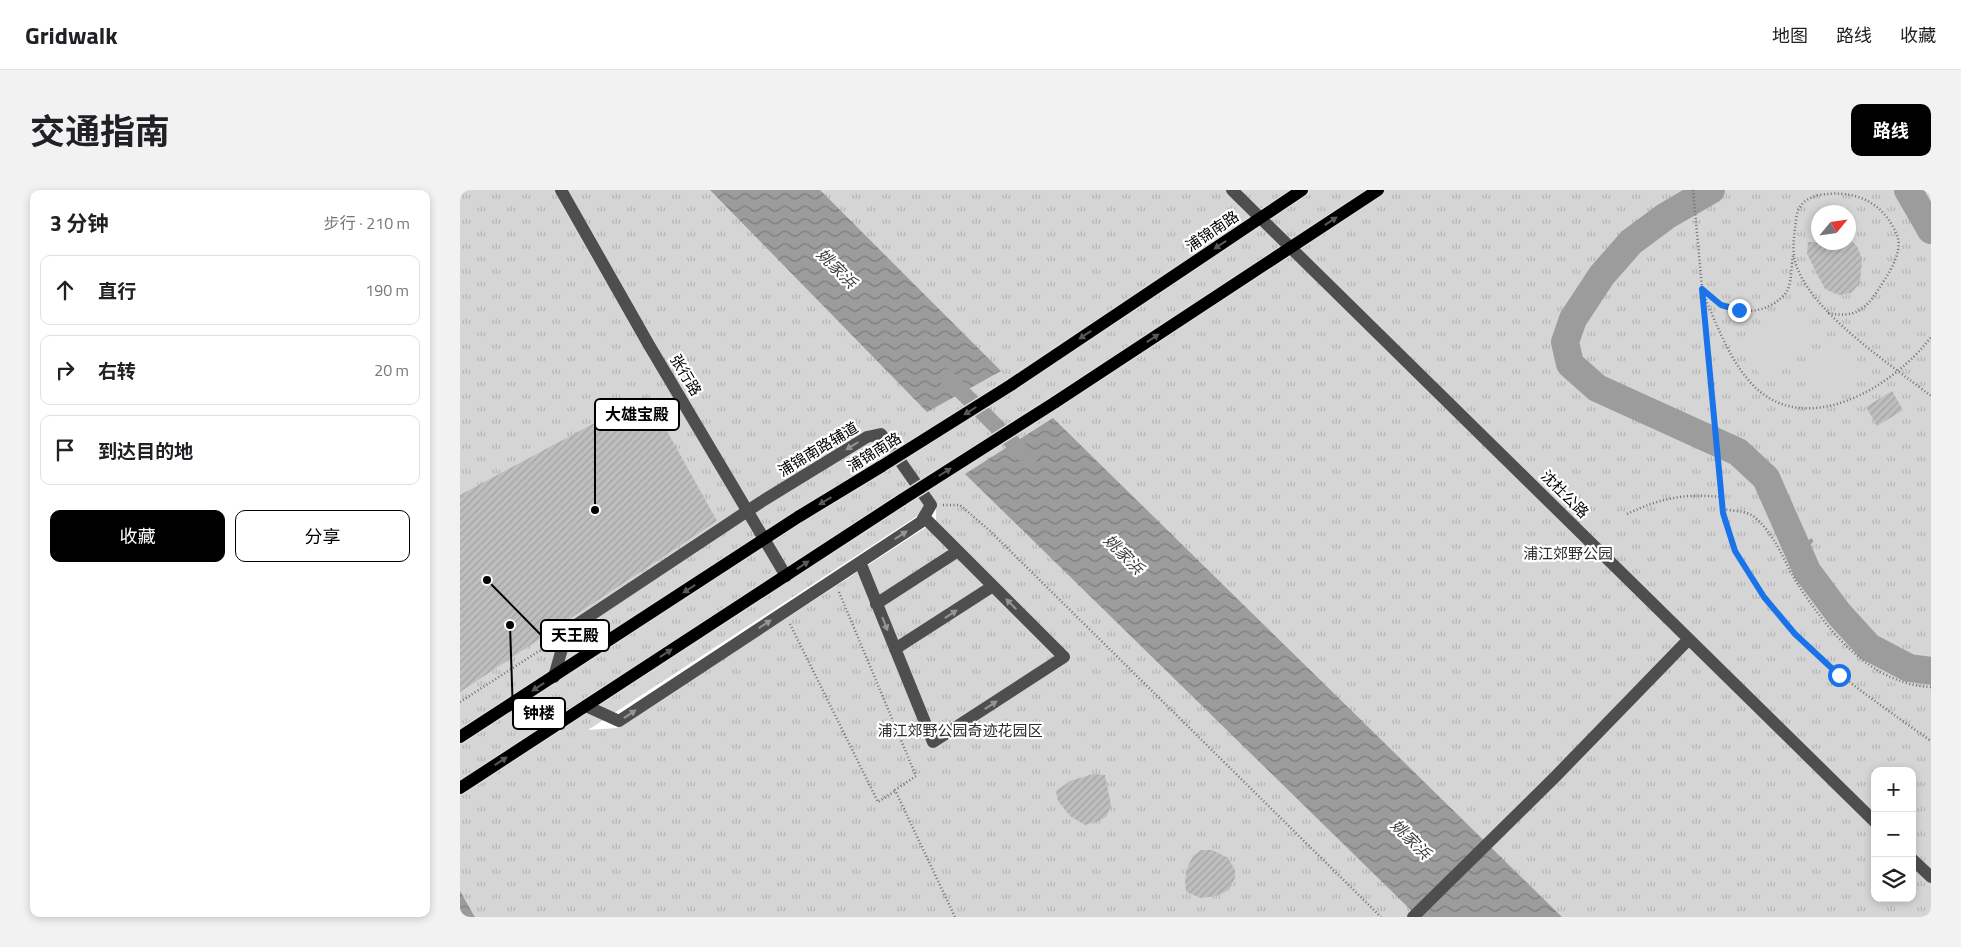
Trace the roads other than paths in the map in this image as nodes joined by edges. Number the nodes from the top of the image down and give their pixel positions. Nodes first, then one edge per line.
1 (561, 190) edge
2 (1232, 190) edge
3 (1302, 190) edge
4 (1378, 190) edge
5 (1261, 218) junction
6 (1290, 247) junction
7 (749, 511) junction
8 (924, 517) junction
9 (766, 539) junction
10 (958, 551) junction
11 (860, 562) junction
12 (786, 576) junction
13 (993, 586) junction
14 (876, 604) junction
15 (1689, 639) junction
16 (895, 649) junction
17 (554, 676) junction
18 (586, 706) junction
19 (460, 737) edge
20 (460, 788) edge
21 (1871, 818) edge
22 (1916, 863) edge
23 (1931, 877) edge
24 (1413, 917) edge

1 - 7 street, 张行路
2 - 5 street, 沈杜公路
3 - 5 main road, 浦锦南路
6 -> 4 main road
5 - 6 street, 沈杜公路
5 -> 9 main road, 浦锦南路, bridge
12 -> 6 main road, bridge
6 - 15 street, 沈杜公路
8 -> 7 street, 浦锦南路辅道
7 - 9 street, 张行路
7 - 17 street, 浦锦南路辅道
8 - 10 street
11 -> 8 street
9 - 12 street, 张行路
9 -> 17 main road, 浦锦南路
10 - 13 street
10 - 14 street
11 - 14 street
18 -> 11 street
18 -> 12 main road
16 -> 13 street
16 -> 13 street
14 -> 16 street
15 - 21 street, 沈杜公路
15 - 24 street
17 -> 19 main road, 浦锦南路
20 -> 18 main road
22 - 23 street

